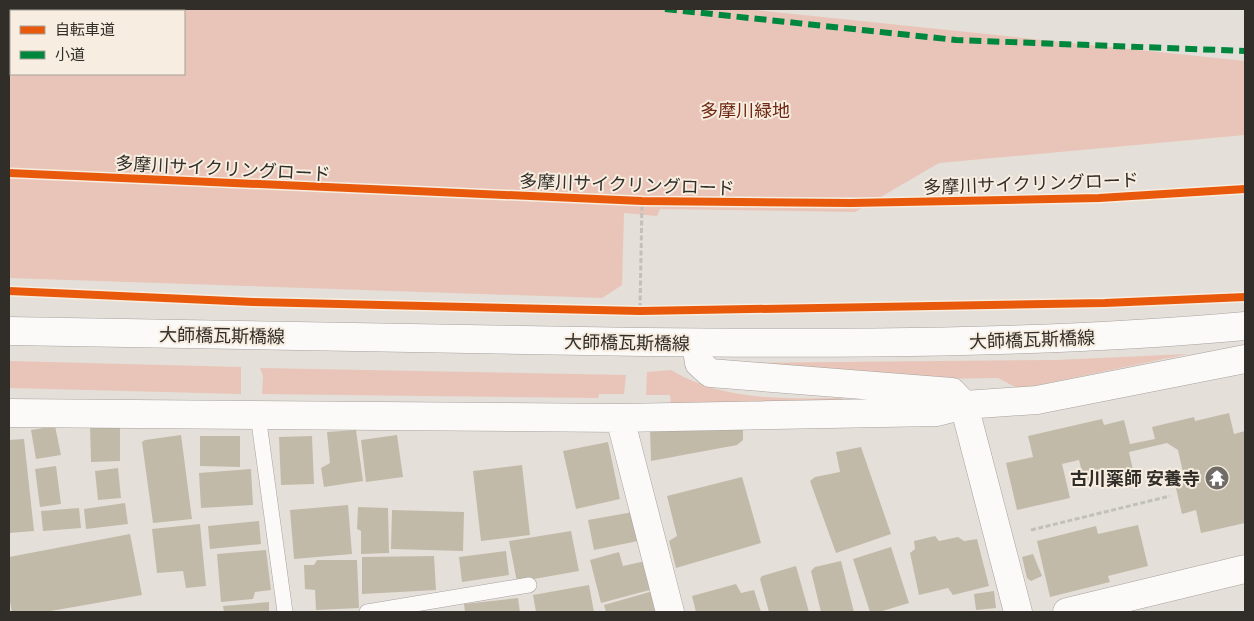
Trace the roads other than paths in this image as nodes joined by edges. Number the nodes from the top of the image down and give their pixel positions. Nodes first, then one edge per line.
1 (1245, 326) edge
2 (9, 331) edge
3 (696, 343) junction
4 (1245, 360) edge
5 (964, 405) junction
6 (9, 413) edge
7 (258, 415) junction
8 (620, 418) junction
9 (1245, 569) edge
10 (529, 586) dead end
11 (441, 606) edge
12 (285, 612) edge
13 (366, 612) edge
14 (670, 612) edge
15 (1018, 612) edge
16 (1067, 612) edge

1 - 3 street, 大師橋瓦斯橋線
2 - 3 street, 大師橋瓦斯橋線
3 - 5 street
4 - 5 street
5 - 8 street
5 - 15 street
6 - 7 street
7 - 8 street
7 - 12 lane
8 - 14 street
9 - 16 street
10 - 11 lane
11 - 13 lane

